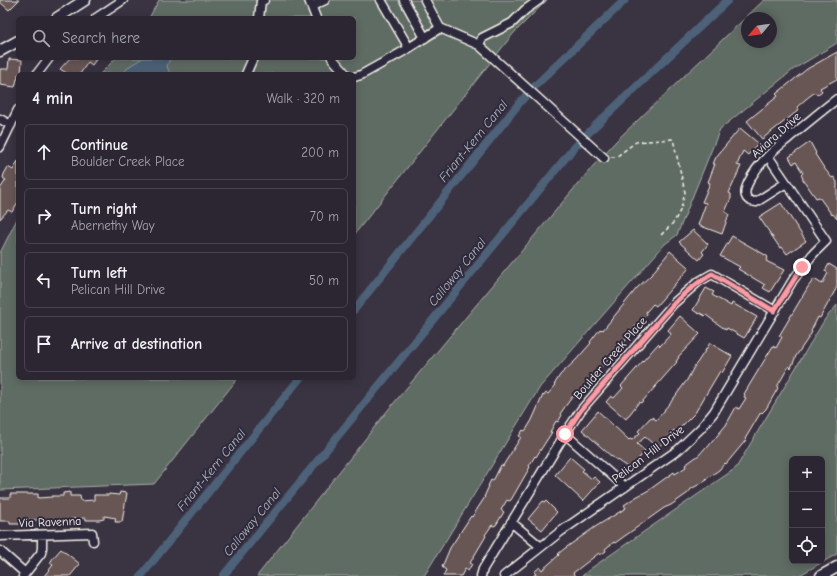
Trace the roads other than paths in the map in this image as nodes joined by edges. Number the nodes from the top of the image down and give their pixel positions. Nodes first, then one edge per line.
1 (85, 0) edge
2 (123, 0) edge
3 (264, 0) edge
4 (325, 0) edge
5 (381, 0) edge
6 (404, 0) edge
7 (425, 0) edge
8 (539, 0) edge
9 (310, 3) edge
10 (60, 16) edge
11 (99, 16) edge
12 (259, 16) edge
13 (315, 16) edge
14 (440, 28) junction
15 (425, 38) junction
16 (16, 42) edge
17 (479, 45) junction
18 (409, 48) junction
19 (0, 51) edge
20 (48, 60) edge
21 (252, 60) edge
22 (334, 60) edge
23 (38, 72) edge
24 (247, 72) edge
25 (344, 72) edge
26 (356, 77) edge
27 (837, 99) edge
28 (16, 114) edge
29 (0, 119) edge
30 (11, 125) junction
31 (0, 147) edge
32 (768, 156) junction
33 (604, 158) road end
34 (786, 183) junction
35 (774, 311) junction
36 (565, 434) junction
37 (625, 487) junction
38 (511, 522) junction
39 (42, 535) junction
40 (0, 536) edge
41 (93, 541) dead end
42 (541, 547) junction
43 (0, 551) edge
44 (837, 567) edge
45 (24, 575) edge
46 (481, 576) edge
47 (504, 576) edge
48 (821, 576) edge

1 - 10 main road
2 - 11 street
3 - 12 street
4 - 9 street
5 - 18 street
6 - 15 street
7 - 14 street
8 - 17 street
9 - 13 street
14 - 15 street
14 - 17 street
15 - 18 street
16 - 19 main road
17 - 33 street
18 - 26 street
20 - 23 street
21 - 24 street
22 - 25 street
27 - 32 street, Aviara Drive
28 - 30 street
29 - 30 street
30 - 31 street
32 - 34 street
32 - 34 street, Aviara Drive
34 - 35 street, Pelican Hill Drive
35 - 36 street, Boulder Creek Place
35 - 37 street, Pelican Hill Drive
36 - 37 street
36 - 38 street, Boulder Creek Place
37 - 42 street, Pelican Hill Drive
38 - 42 street
38 - 46 street, Boulder Creek Place
39 - 40 street, Via Ravenna
39 - 41 street, Via Ravenna
39 - 45 street
42 - 47 street, Pelican Hill Drive
43 - 45 street
44 - 48 main road

